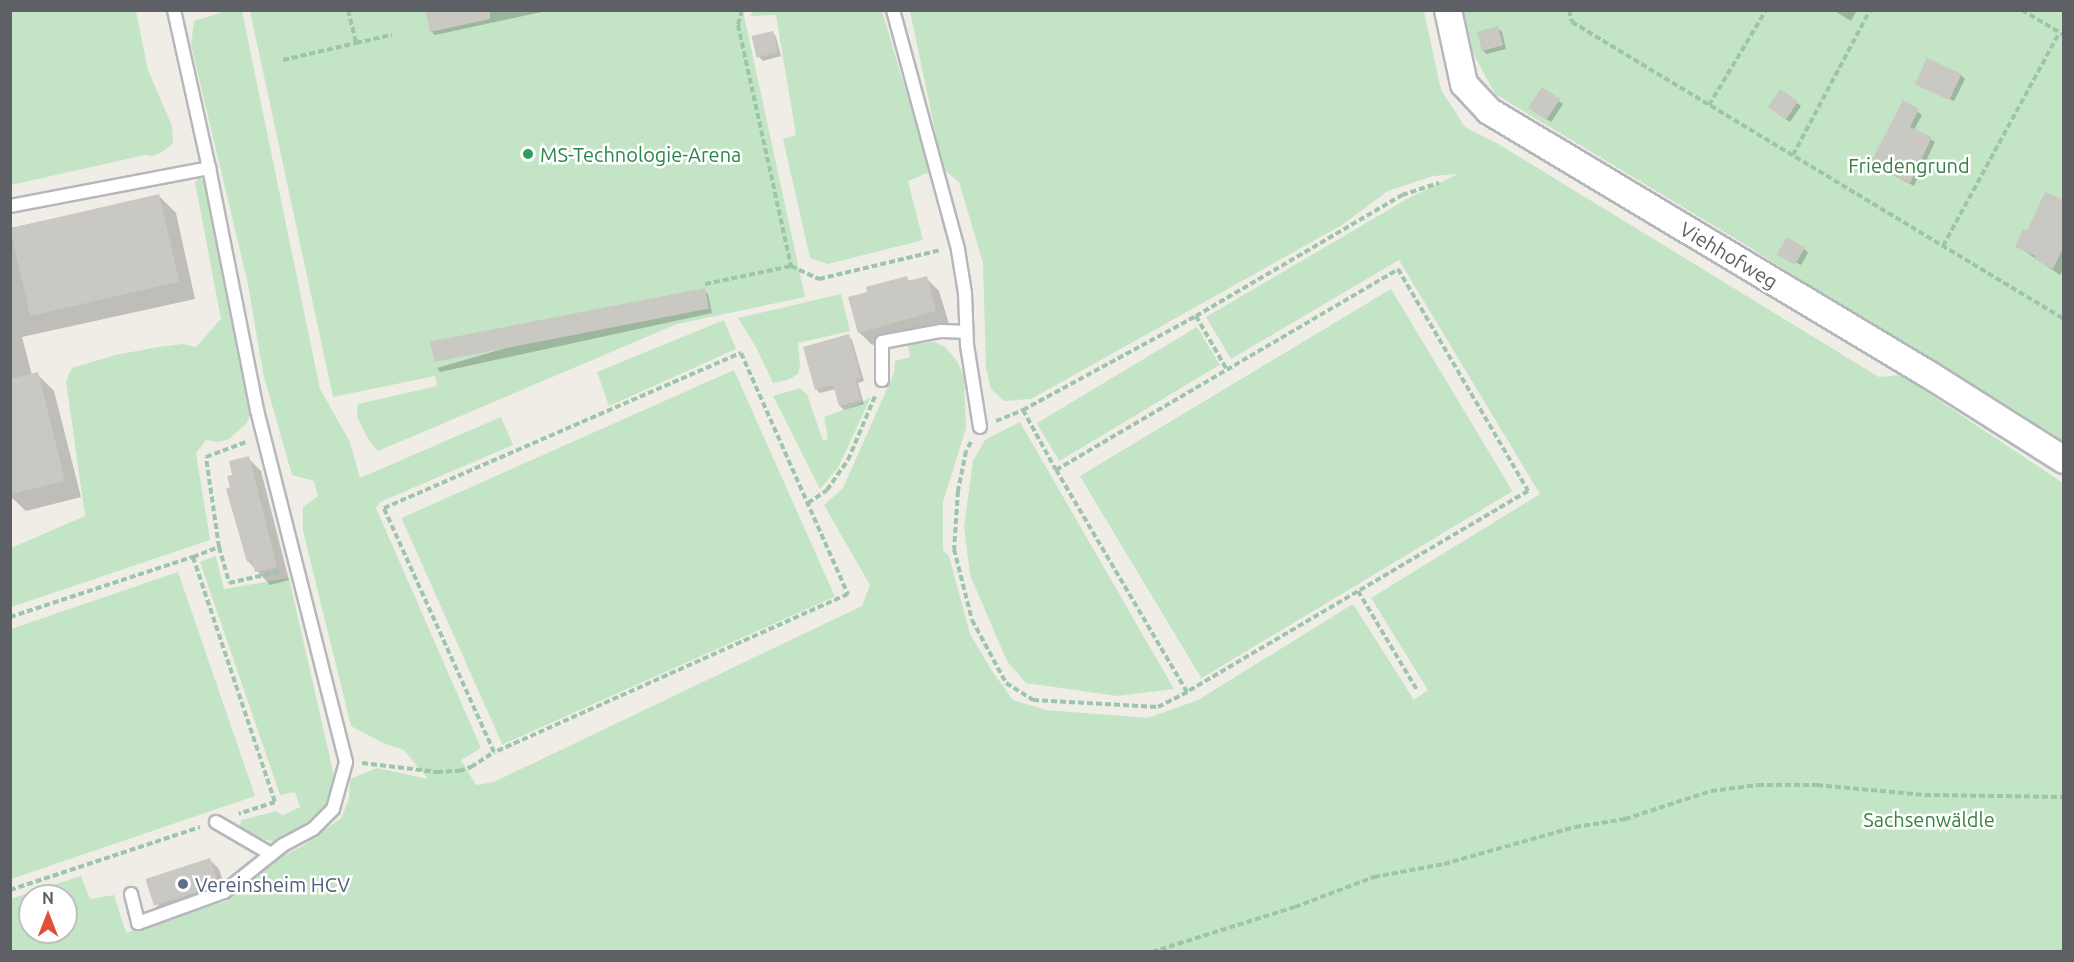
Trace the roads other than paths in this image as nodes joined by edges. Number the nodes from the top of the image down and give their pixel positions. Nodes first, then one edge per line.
1 (174, 10) edge
2 (893, 10) edge
3 (1448, 10) edge
4 (209, 168) junction
5 (10, 206) edge
6 (966, 332) junction
7 (882, 380) road end
8 (980, 427) road end
9 (2064, 460) edge
10 (216, 822) road end
11 (272, 854) junction
12 (131, 894) dead end

1 - 4 lane
2 - 6 lane
3 - 9 street, Viehhofweg
4 - 5 lane
4 - 11 lane
6 - 7 lane
6 - 8 lane
10 - 11 lane
11 - 12 lane

